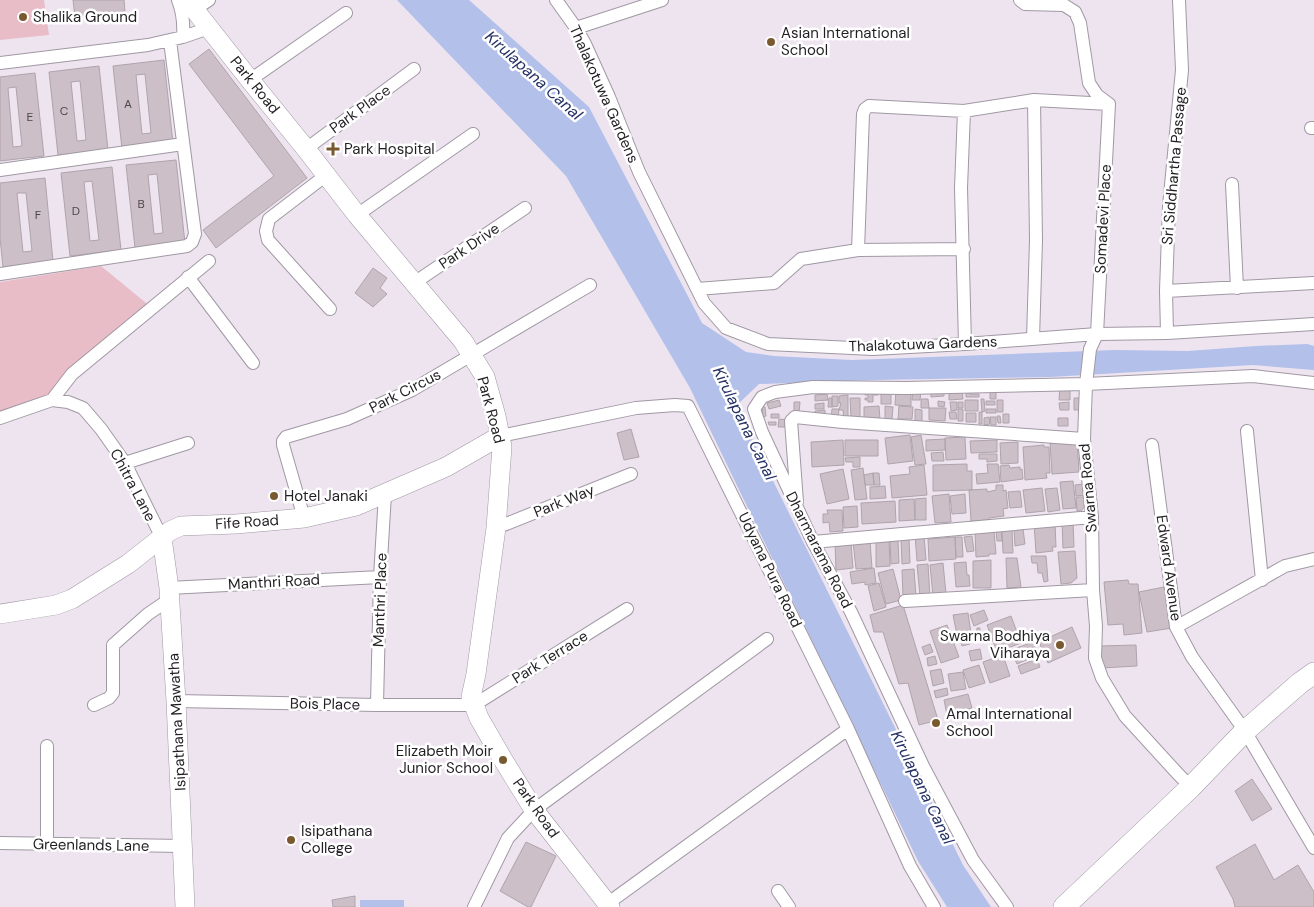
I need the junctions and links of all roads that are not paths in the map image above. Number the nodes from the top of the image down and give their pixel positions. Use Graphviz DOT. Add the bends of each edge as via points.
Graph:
graph roads {
  1 [pos="178,0"];
  2 [pos="556,0"];
  3 [pos="662,0"];
  4 [pos="1020,0"];
  5 [pos="1179,0"];
  6 [pos="197,3"];
  7 [pos="346,13"];
  8 [pos="209,28"];
  9 [pos="576,28"];
  10 [pos="182,38"];
  11 [pos="170,41"];
  12 [pos="0,63"];
  13 [pos="414,70"];
  14 [pos="250,80"];
  15 [pos="1034,100"];
  16 [pos="1109,104"];
  17 [pos="964,111"];
  18 [pos="473,134"];
  19 [pos="183,144"];
  20 [pos="306,149"];
  21 [pos="0,170"];
  22 [pos="325,176"];
  23 [pos="1232,184"];
  24 [pos="525,208"];
  25 [pos="357,215"];
  26 [pos="858,250"];
  27 [pos="964,250"];
  28 [pos="208,261"];
  29 [pos="0,274"];
  30 [pos="188,277"];
  31 [pos="414,283"];
  32 [pos="1314,283"];
  33 [pos="590,285"];
  34 [pos="1237,288"];
  35 [pos="697,289"];
  36 [pos="1166,291"];
  37 [pos="330,309"];
  38 [pos="1314,324"];
  39 [pos="1166,333"];
  40 [pos="1098,334"];
  41 [pos="1033,339"];
  42 [pos="965,344"];
  43 [pos="472,354"];
  44 [pos="254,363"];
  45 [pos="1314,383"];
  46 [pos="1086,384"];
  47 [pos="52,400"];
  48 [pos="0,418"];
  49 [pos="1247,431"];
  50 [pos="500,436"];
  51 [pos="1084,439"];
  52 [pos="188,443"];
  53 [pos="1152,445"];
  54 [pos="125,463"];
  55 [pos="631,474"];
  56 [pos="385,494"];
  57 [pos="798,511"];
  58 [pos="1092,517"];
  59 [pos="304,518"];
  60 [pos="496,528"];
  61 [pos="162,538"];
  62 [pos="813,542"];
  63 [pos="1314,559"];
  64 [pos="380,577"];
  65 [pos="1262,580"];
  66 [pos="1093,590"];
  67 [pos="169,593"];
  68 [pos="905,601"];
  69 [pos="627,609"];
  70 [pos="0,614"];
  71 [pos="1176,627"];
  72 [pos="767,639"];
  73 [pos="1314,673"];
  74 [pos="176,701"];
  75 [pos="94,705"];
  76 [pos="377,705"];
  77 [pos="474,705"];
  78 [pos="848,729"];
  79 [pos="1245,731"];
  80 [pos="47,746"];
  81 [pos="1191,786"];
  82 [pos="534,810"];
  83 [pos="0,843"];
  84 [pos="47,844"];
  85 [pos="183,846"];
  86 [pos="1314,848"];
  87 [pos="778,891"];
  88 [pos="609,905"];
  89 [pos="185,907"];
  90 [pos="474,907"];
  91 [pos="789,907"];
  92 [pos="934,907"];
  93 [pos="1007,907"];
  94 [pos="1064,907"];
  1 -- 10 [label="street" via="183,14"];
  2 -- 9 [label="street, Thalakotuwa Gardens"];
  3 -- 9 [label="street"];
  4 -- 16 [label="street" via="1025,4 1064,5 1075,12 1080,23 1089,83"];
  5 -- 36 [label="street, Sri Siddhartha Passage" via="1182,70 1169,206"];
  6 -- 8 [label="main road, Park Road"];
  7 -- 14 [label="street"];
  8 -- 10 [label="street"];
  8 -- 14 [label="main road, Park Road"];
  9 -- 35 [label="street, Thalakotuwa Gardens" via="609,97 639,172"];
  10 -- 11 [label="street"];
  11 -- 12 [label="street"];
  11 -- 19 [label="street"];
  13 -- 20 [label="street, Park Place"];
  14 -- 20 [label="main road, Park Road"];
  15 -- 16 [label="street"];
  15 -- 17 [label="street"];
  15 -- 41 [label="street" via="1036,240"];
  16 -- 40 [label="street, Somadevi Place"];
  17 -- 26 [label="street" via="869,106 865,109"];
  17 -- 27 [label="street" via="961,188"];
  18 -- 25 [label="street"];
  19 -- 21 [label="street"];
  19 -- 29 [label="street" via="194,234 187,246"];
  20 -- 22 [label="main road, Park Road"];
  22 -- 25 [label="main road, Park Road"];
  22 -- 37 [label="street" via="269,219 266,231 268,240"];
  23 -- 34 [label="street"];
  24 -- 31 [label="street, Park Drive"];
  25 -- 31 [label="main road, Park Road"];
  26 -- 27 [label="street"];
  26 -- 35 [label="street" via="801,259 774,283"];
  27 -- 42 [label="street"];
  28 -- 30 [label="street"];
  30 -- 44 [label="street"];
  30 -- 47 [label="street" via="72,374"];
  31 -- 43 [label="main road, Park Road"];
  32 -- 34 [label="street"];
  33 -- 43 [label="street, Park Circus"];
  34 -- 36 [label="street"];
  35 -- 42 [label="street, Thalakotuwa Gardens" via="704,303 726,328 768,344 873,348"];
  36 -- 39 [label="street, Sri Siddhartha Passage"];
  38 -- 39 [label="street, Thalakotuwa Gardens"];
  39 -- 40 [label="street, Thalakotuwa Gardens"];
  40 -- 41 [label="street, Thalakotuwa Gardens"];
  40 -- 46 [label="street, Swarna Road" via="1090,349"];
  41 -- 42 [label="street, Thalakotuwa Gardens"];
  43 -- 50 [label="main road, Park Road" via="485,376"];
  43 -- 59 [label="street, Park Circus" via="412,390 347,419 286,437 283,446"];
  45 -- 46 [label="street" via="1253,376"];
  46 -- 51 [label="street, Swarna Road"];
  46 -- 57 [label="street, Dharmarama Road" via="813,387 762,397 754,409"];
  47 -- 48 [label="street"];
  47 -- 54 [label="street, Chitra Lane" via="83,408"];
  49 -- 65 [label="street"];
  50 -- 56 [label="main road, Fife Road" via="446,467"];
  50 -- 60 [label="main road, Park Road"];
  50 -- 78 [label="street, Udyana Pura Road" via="636,408 688,406"];
  51 -- 57 [label="street" via="795,417 791,421"];
  51 -- 58 [label="street, Swarna Road"];
  52 -- 54 [label="street"];
  53 -- 71 [label="street, Edward Avenue"];
  54 -- 61 [label="street, Chitra Lane"];
  55 -- 60 [label="street, Park Way"];
  56 -- 59 [label="main road, Fife Road" via="356,506"];
  56 -- 64 [label="street, Manthri Place"];
  57 -- 62 [label="street, Dharmarama Road"];
  58 -- 62 [label="street"];
  58 -- 66 [label="street, Swarna Road"];
  59 -- 61 [label="main road, Fife Road" via="181,526"];
  60 -- 77 [label="main road, Park Road" via="471,696"];
  61 -- 67 [label="main road, Isipathana Mawatha"];
  61 -- 70 [label="main road, Fife Road" via="72,599"];
  62 -- 93 [label="street, Dharmarama Road" via="851,612 923,766 973,860"];
  63 -- 65 [label="street" via="1285,566"];
  64 -- 67 [label="street, Manthri Road"];
  64 -- 76 [label="street, Manthri Place"];
  65 -- 71 [label="street"];
  66 -- 68 [label="street"];
  66 -- 81 [label="street, Swarna Road" via="1095,658 1102,678 1125,716"];
  67 -- 74 [label="main road, Isipathana Mawatha"];
  67 -- 75 [label="street" via="112,645 113,693"];
  69 -- 77 [label="street, Park Terrace"];
  71 -- 79 [label="street, Edward Avenue" via="1192,657"];
  72 -- 82 [label="street"];
  73 -- 79 [label="highway"];
  74 -- 76 [label="street, Bois Place"];
  74 -- 85 [label="main road, Isipathana Mawatha"];
  76 -- 77 [label="street, Bois Place"];
  77 -- 82 [label="main road, Park Road"];
  78 -- 88 [label="street"];
  78 -- 92 [label="street, Udyana Pura Road" via="910,866"];
  79 -- 81 [label="highway"];
  79 -- 86 [label="street, Edward Avenue"];
  80 -- 84 [label="street"];
  81 -- 94 [label="highway"];
  82 -- 88 [label="main road, Park Road"];
  82 -- 90 [label="street" via="508,838"];
  83 -- 84 [label="street, Greenlands Lane"];
  84 -- 85 [label="street, Greenlands Lane"];
  85 -- 89 [label="main road, Isipathana Mawatha"];
  87 -- 91 [label="street"];
}
